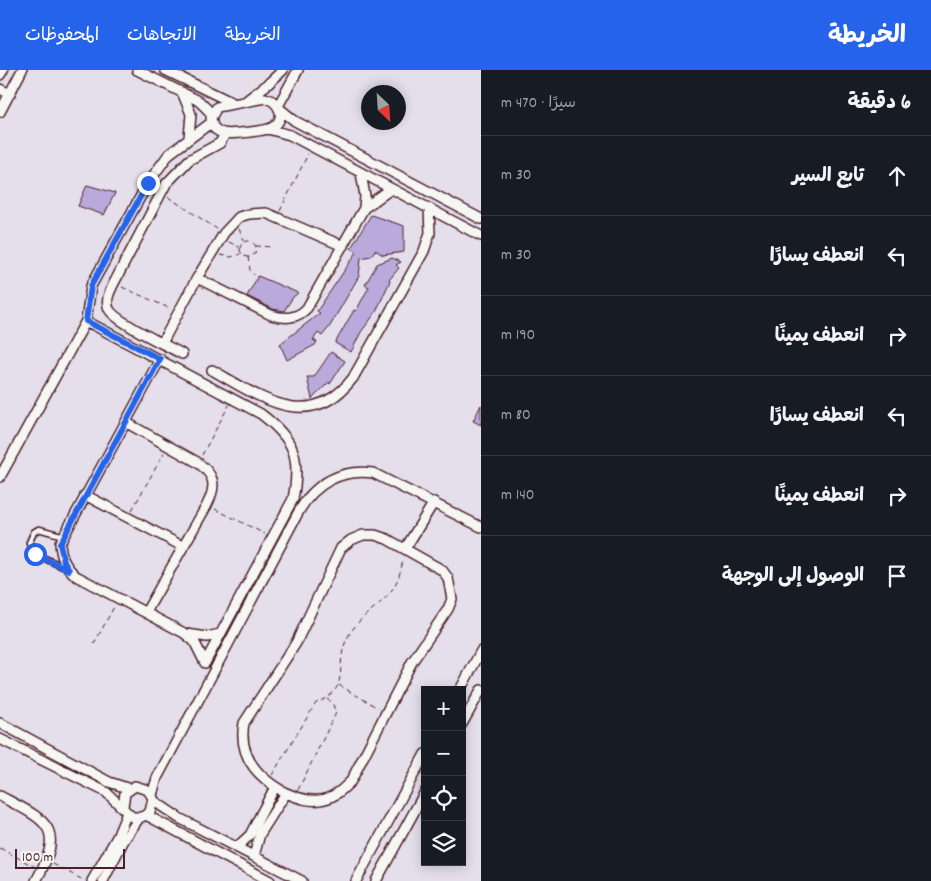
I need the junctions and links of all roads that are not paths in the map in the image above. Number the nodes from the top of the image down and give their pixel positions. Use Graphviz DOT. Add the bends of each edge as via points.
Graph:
graph roads {
  1 [pos="3,70"];
  2 [pos="22,70"];
  3 [pos="137,70"];
  4 [pos="165,70"];
  5 [pos="283,70"];
  6 [pos="298,70"];
  7 [pos="0,75"];
  8 [pos="0,89"];
  9 [pos="182,92"];
  10 [pos="10,94"];
  11 [pos="245,102"];
  12 [pos="233,103"];
  13 [pos="279,107"];
  14 [pos="0,112"];
  15 [pos="212,118"];
  16 [pos="268,129"];
  17 [pos="225,134"];
  18 [pos="189,138"];
  19 [pos="361,173"];
  20 [pos="391,189"];
  21 [pos="364,208"];
  22 [pos="429,208"];
  23 [pos="481,218"];
  24 [pos="481,236"];
  25 [pos="343,246"];
  26 [pos="197,278"];
  27 [pos="89,299"];
  28 [pos="107,300"];
  29 [pos="86,321"];
  30 [pos="162,343"];
  31 [pos="182,354"];
  32 [pos="160,359"];
  33 [pos="212,370"];
  34 [pos="126,424"];
  35 [pos="0,477"];
  36 [pos="85,495"];
  37 [pos="434,502"];
  38 [pos="481,527"];
  39 [pos="64,536"];
  40 [pos="182,546"];
  41 [pos="405,549"];
  42 [pos="69,570"];
  43 [pos="146,612"];
  44 [pos="184,633"];
  45 [pos="220,634"];
  46 [pos="481,651"];
  47 [pos="462,686"];
  48 [pos="481,690"];
  49 [pos="466,717"];
  50 [pos="0,723"];
  51 [pos="0,739"];
  52 [pos="421,761"];
  53 [pos="271,785"];
  54 [pos="130,788"];
  55 [pos="290,795"];
  56 [pos="0,796"];
  57 [pos="153,798"];
  58 [pos="421,799"];
  59 [pos="125,810"];
  60 [pos="142,816"];
  61 [pos="117,846"];
  62 [pos="237,847"];
  63 [pos="254,856"];
  64 [pos="36,881"];
  65 [pos="92,881"];
  66 [pos="103,881"];
  67 [pos="270,881"];
  68 [pos="302,881"];
  69 [pos="356,881"];
  70 [pos="376,881"];
  1 -- 7 [label="street"];
  2 -- 10 [label="street"];
  3 -- 9 [label="street"];
  4 -- 12 [label="street"];
  5 -- 11 [label="street"];
  6 -- 13 [label="street"];
  8 -- 10 [label="street"];
  9 -- 15 [label="street" via="204,104"];
  9 -- 18 [label="street" via="191,114"];
  10 -- 14 [label="street"];
  11 -- 12 [label="street"];
  11 -- 13 [label="street" via="265,98"];
  12 -- 15 [label="street" via="221,105"];
  13 -- 16 [label="street" via="279,121"];
  13 -- 23 [label="street" via="295,121"];
  15 -- 17 [label="street" via="216,130"];
  15 -- 18 [label="street"];
  16 -- 17 [label="street"];
  16 -- 19 [label="street" via="284,133"];
  17 -- 28 [label="street" via="220,143 180,167 161,193"];
  18 -- 27 [label="street" via="170,154 148,183 95,278"];
  19 -- 20 [label="street"];
  19 -- 21 [label="street" via="365,190"];
  20 -- 21 [label="street"];
  20 -- 22 [label="street"];
  21 -- 25 [label="street"];
  22 -- 24 [label="street"];
  22 -- 33 [label="street" via="430,233 424,251 344,390 319,403 291,408 276,404"];
  25 -- 26 [label="street" via="278,217 266,213 249,214 232,223"];
  25 -- 26 [label="street" via="307,308 296,316 281,318 271,315"];
  26 -- 30 [label="street"];
  27 -- 28 [label="street"];
  27 -- 29 [label="street"];
  28 -- 30 [label="street" via="114,316"];
  29 -- 32 [label="street"];
  29 -- 35 [label="street"];
  30 -- 31 [label="street"];
  32 -- 34 [label="street"];
  32 -- 45 [label="street" via="261,414 281,429 293,450 298,475 293,499"];
  34 -- 36 [label="street"];
  34 -- 40 [label="street" via="208,470 213,481 213,494"];
  36 -- 39 [label="street"];
  36 -- 40 [label="street"];
  37 -- 38 [label="street"];
  37 -- 41 [label="street"];
  37 -- 57 [label="street" via="381,475 365,472 341,475 313,491 303,504 165,762 157,778"];
  39 -- 42 [label="street" via="60,544 61,553"];
  39 -- 42 [label="lane" via="38,529 30,543 35,554"];
  40 -- 43 [label="street"];
  41 -- 53 [label="street" via="375,535 363,536 351,540 334,559 296,643 244,723 244,750 254,768"];
  41 -- 55 [label="street" via="442,570 450,583 452,599 448,609 412,662 351,781 340,792 325,799 310,801"];
  42 -- 43 [label="street"];
  43 -- 44 [label="street"];
  44 -- 45 [label="street" via="207,637"];
  44 -- 45 [label="street" via="194,641 205,662"];
  46 -- 47 [label="street"];
  48 -- 49 [label="street"];
  50 -- 54 [label="street" via="109,782"];
  51 -- 59 [label="street" via="106,792"];
  52 -- 69 [label="street"];
  53 -- 55 [label="street"];
  53 -- 62 [label="street" via="250,835"];
  54 -- 57 [label="street" via="142,787"];
  54 -- 59 [label="street" via="122,799"];
  55 -- 63 [label="street" via="260,834"];
  56 -- 64 [label="street" via="41,817 46,825 51,843 47,861"];
  57 -- 60 [label="street" via="150,812"];
  57 -- 62 [label="street" via="179,818"];
  58 -- 70 [label="street"];
  59 -- 60 [label="street"];
  59 -- 61 [label="street"];
  60 -- 61 [label="street"];
  60 -- 67 [label="street"];
  61 -- 65 [label="street"];
  61 -- 66 [label="street"];
  62 -- 63 [label="street"];
  63 -- 68 [label="street"];
}
